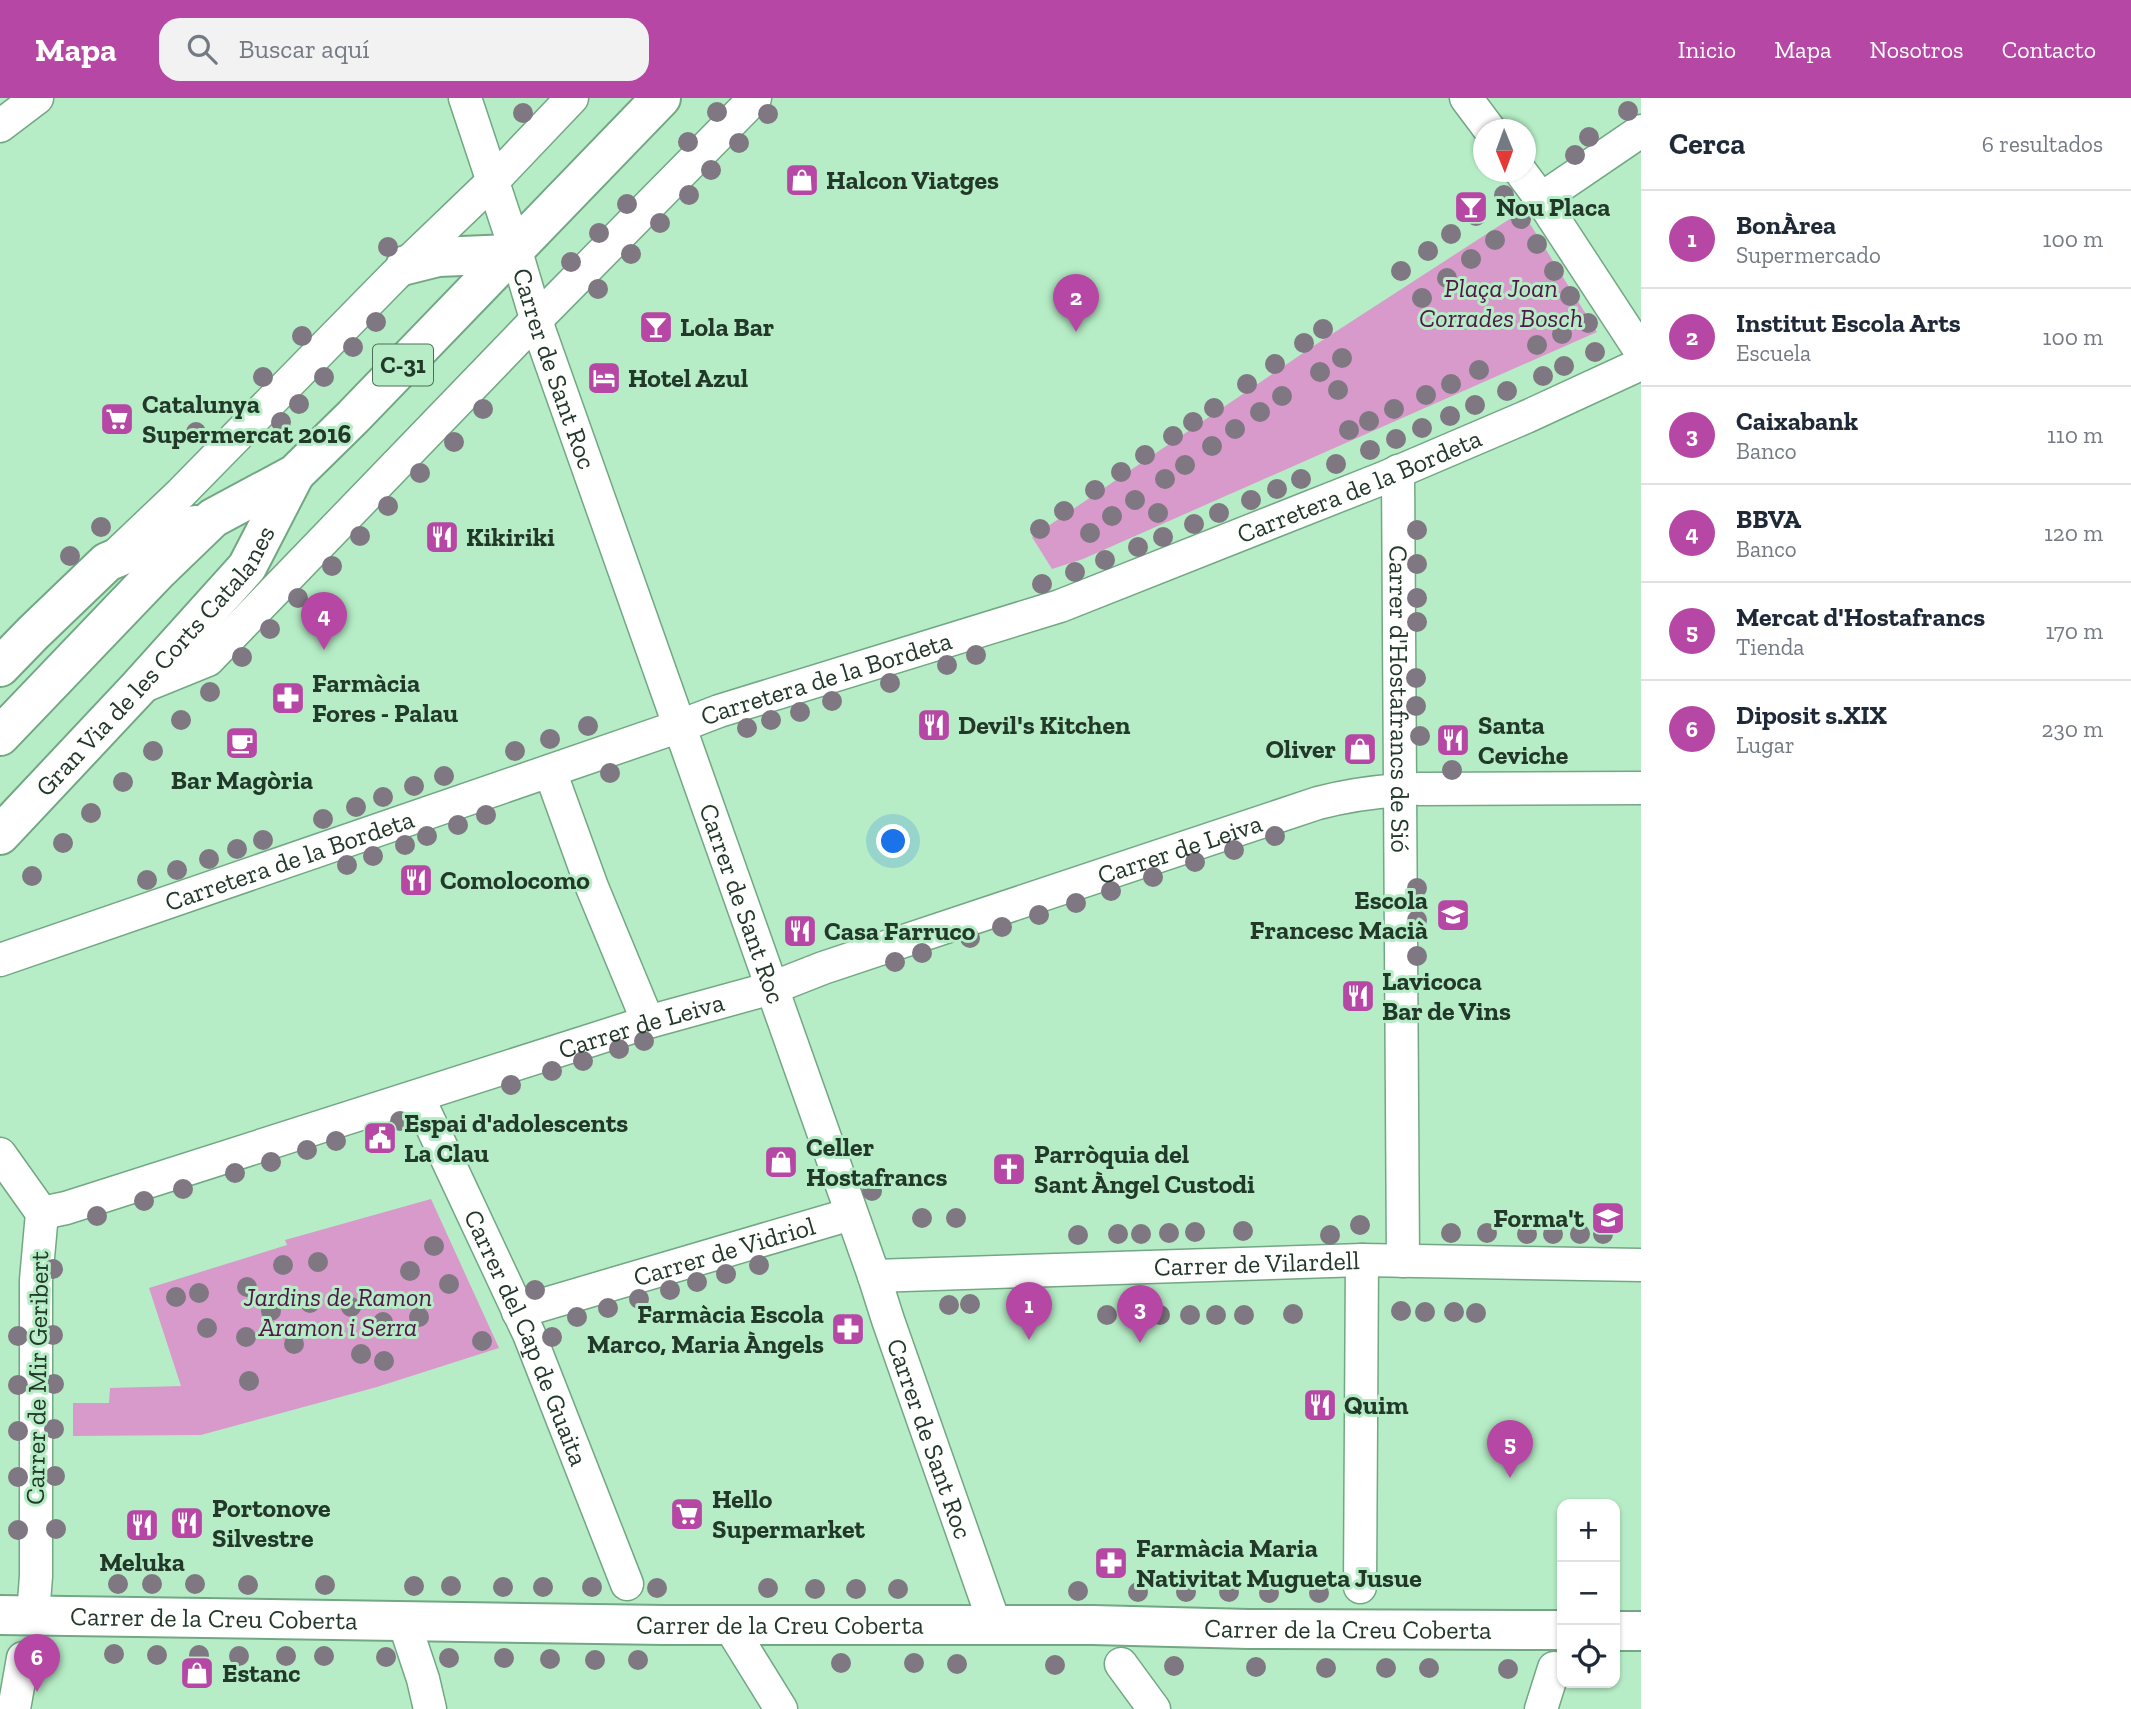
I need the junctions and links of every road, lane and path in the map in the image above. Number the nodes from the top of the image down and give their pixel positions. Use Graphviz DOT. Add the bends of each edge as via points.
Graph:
graph roads {
  1 [pos="37,98"];
  2 [pos="465,98"];
  3 [pos="572,98"];
  4 [pos="661,98"];
  5 [pos="755,98"];
  6 [pos="1466,98"];
  7 [pos="1482,119"];
  8 [pos="0,126"];
  9 [pos="1641,131"];
  10 [pos="493,181"];
  11 [pos="1528,182"];
  12 [pos="1541,199"];
  13 [pos="512,251"];
  14 [pos="406,265"];
  15 [pos="536,320"];
  16 [pos="1641,352"];
  17 [pos="1641,364"];
  18 [pos="1398,471"];
  19 [pos="295,474"];
  20 [pos="213,518"];
  21 [pos="107,562"];
  22 [pos="0,667"];
  23 [pos="138,688"];
  24 [pos="680,726"];
  25 [pos="0,736"];
  26 [pos="550,771"];
  27 [pos="1641,788"];
  28 [pos="1409,790"];
  29 [pos="0,835"];
  30 [pos="0,960"];
  31 [pos="772,988"];
  32 [pos="648,1022"];
  33 [pos="418,1097"];
  34 [pos="0,1154"];
  35 [pos="42,1213"];
  36 [pos="851,1214"];
  37 [pos="1362,1260"];
  38 [pos="1403,1261"];
  39 [pos="1641,1265"];
  40 [pos="874,1276"];
  41 [pos="518,1312"];
  42 [pos="1363,1565"];
  43 [pos="627,1584"];
  44 [pos="17,1615"];
  45 [pos="404,1622"];
  46 [pos="729,1625"];
  47 [pos="995,1625"];
  48 [pos="1557,1630"];
  49 [pos="1620,1631"];
  50 [pos="1641,1631"];
  51 [pos="23,1658"];
  52 [pos="1121,1664"];
  53 [pos="1554,1668"];
  54 [pos="14,1709"];
  55 [pos="430,1709"];
  56 [pos="781,1709"];
  57 [pos="1154,1709"];
  58 [pos="1541,1709"];
  1 -- 8 [label="street"];
  2 -- 10 [label="street, Carrer de Sant Roc"];
  3 -- 10 [label="street"];
  4 -- 13 [label="main road, Gran Via de les Corts Catalanes / C-31"];
  5 -- 15 [label="street"];
  6 -- 7 [label="street"];
  9 -- 12 [label="street"];
  10 -- 13 [label="street, Carrer de Sant Roc"];
  10 -- 14 [label="street"];
  11 -- 12 [label="street"];
  12 -- 16 [label="street"];
  13 -- 14 [label="main road" via="438,257"];
  13 -- 15 [label="street, Carrer de Sant Roc"];
  13 -- 19 [label="main road, Gran Via de les Corts Catalanes / C-31"];
  14 -- 21 [label="street"];
  15 -- 23 [label="street" via="208,660"];
  15 -- 24 [label="street, Carrer de Sant Roc"];
  17 -- 18 [label="street, Carretera de la Bordeta"];
  18 -- 24 [label="street, Carretera de la Bordeta" via="1059,606"];
  18 -- 28 [label="street, Carrer d'Hostafrancs de Sió"];
  19 -- 20 [label="main road, Gran Via de les Corts Catalanes / C-31"];
  19 -- 23 [label="main road, Gran Via de les Corts Catalanes / C-31" via="247,567"];
  20 -- 21 [label="main road"];
  20 -- 25 [label="main road, Gran Via de les Corts Catalanes / C-31"];
  21 -- 22 [label="main road"];
  23 -- 29 [label="main road, Gran Via de les Corts Catalanes / C-31"];
  24 -- 26 [label="street, Carretera de la Bordeta"];
  24 -- 31 [label="street, Carrer de Sant Roc"];
  26 -- 30 [label="street, Carretera de la Bordeta"];
  26 -- 32 [label="street"];
  27 -- 28 [label="street, Carrer de Leiva"];
  28 -- 31 [label="street, Carrer de Leiva" via="1318,803"];
  28 -- 38 [label="street, Carrer d'Hostafrancs de Sió"];
  31 -- 32 [label="street, Carrer de Leiva"];
  31 -- 36 [label="street, Carrer de Sant Roc"];
  32 -- 33 [label="street, Carrer de Leiva"];
  33 -- 35 [label="street, Carrer de Leiva"];
  33 -- 41 [label="street, Carrer del Cap de Guaita"];
  34 -- 35 [label="street, Carrer de Mir Geribert"];
  35 -- 44 [label="street, Carrer de Mir Geribert" via="36,1280 36,1576"];
  36 -- 40 [label="street, Carrer de Sant Roc"];
  36 -- 41 [label="street, Carrer de Vidriol"];
  37 -- 38 [label="street, Carrer de Vilardell"];
  37 -- 40 [label="street, Carrer de Vilardell"];
  37 -- 42 [label="street"];
  38 -- 39 [label="street, Carrer de Vilardell"];
  40 -- 47 [label="street, Carrer de Sant Roc"];
  41 -- 43 [label="street, Carrer del Cap de Guaita"];
  44 -- 45 [label="main road, Carrer de la Creu Coberta"];
  45 -- 46 [label="main road, Carrer de la Creu Coberta"];
  45 -- 55 [label="street"];
  46 -- 47 [label="main road, Carrer de la Creu Coberta"];
  46 -- 56 [label="street"];
  47 -- 48 [label="main road, Carrer de la Creu Coberta"];
  49 -- 50 [label="main road"];
  51 -- 54 [label="street"];
  52 -- 57 [label="street"];
  53 -- 58 [label="street"];
}
